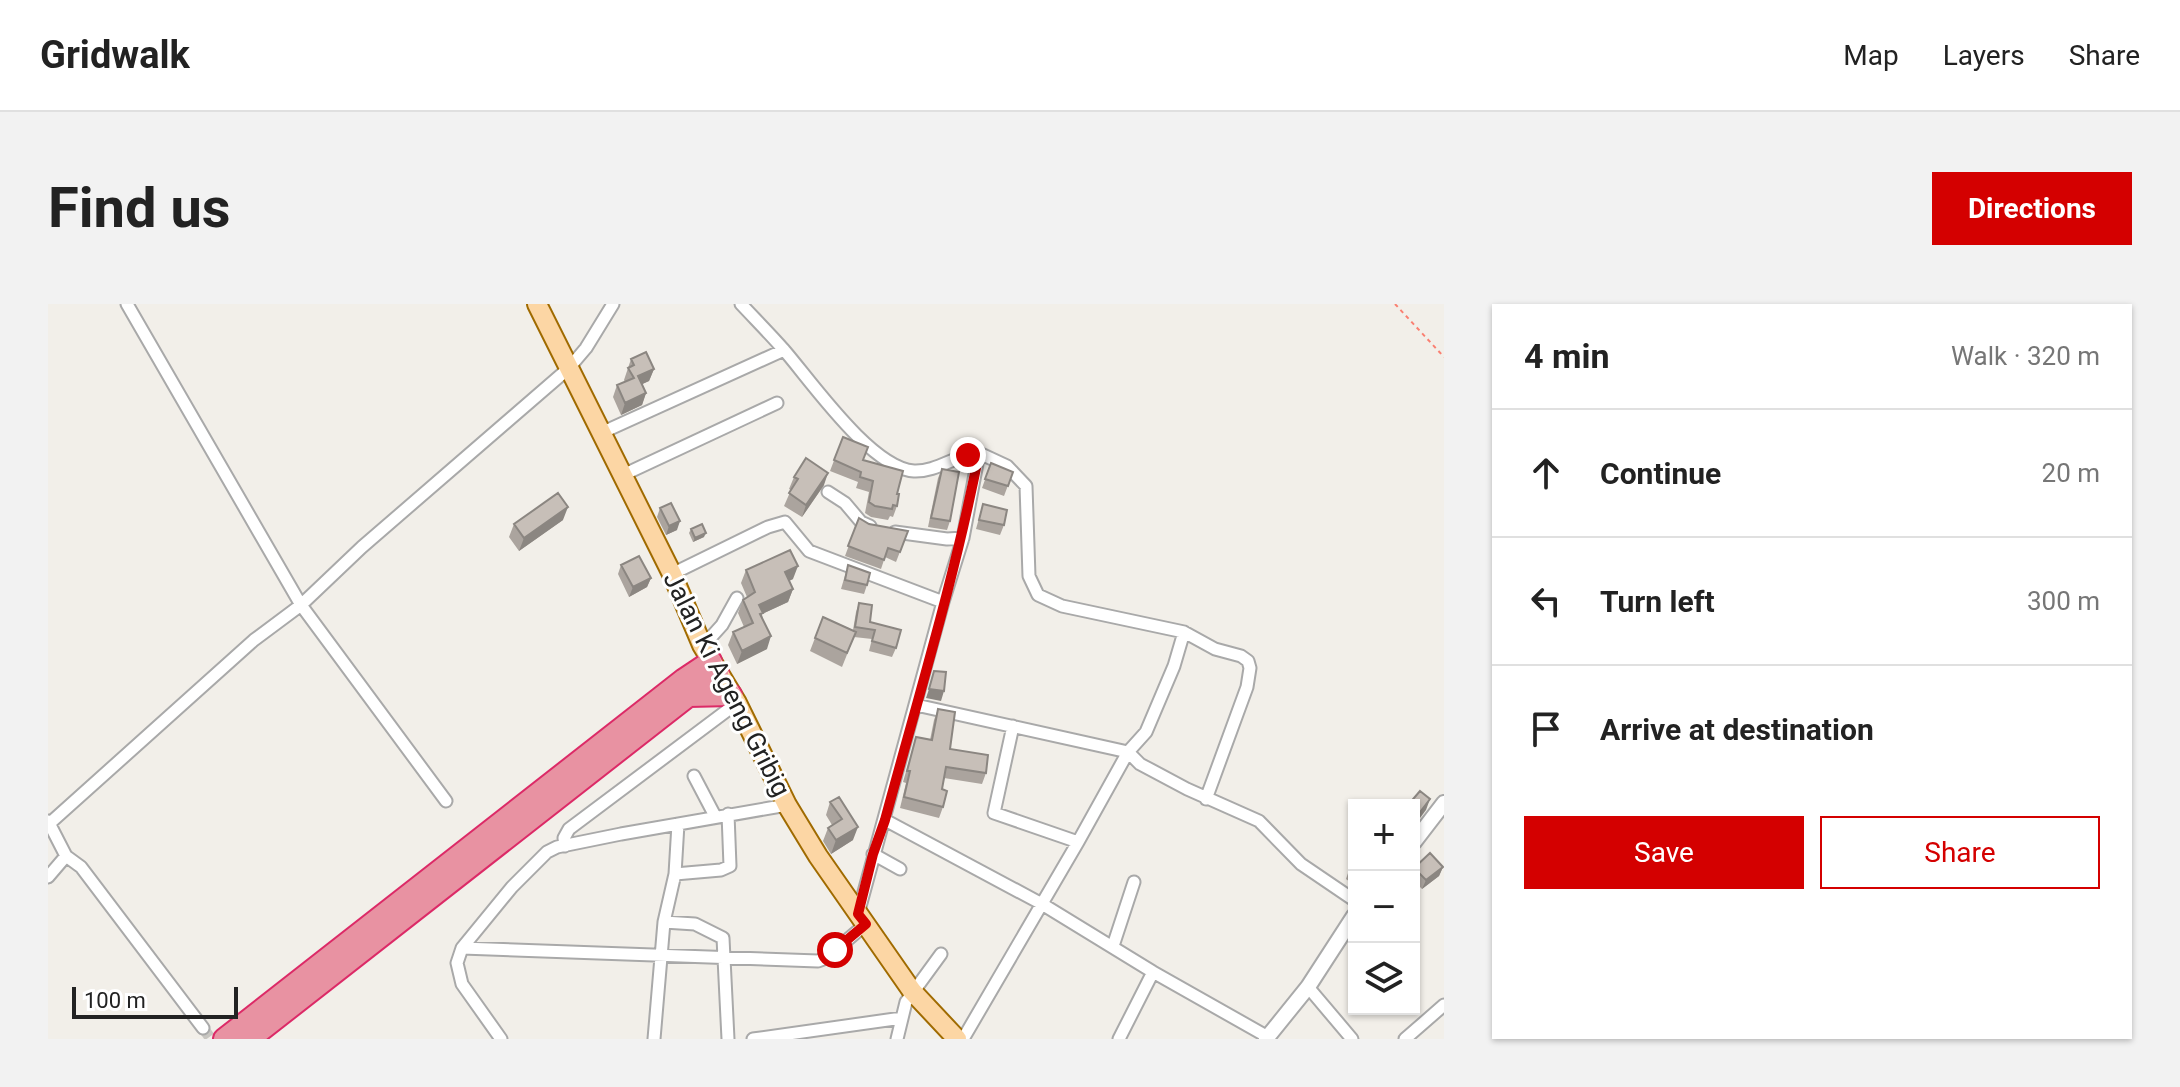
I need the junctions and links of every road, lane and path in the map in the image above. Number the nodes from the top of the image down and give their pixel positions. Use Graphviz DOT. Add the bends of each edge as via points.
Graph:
graph roads {
  1 [pos="127,304"];
  2 [pos="537,304"];
  3 [pos="613,304"];
  4 [pos="741,304"];
  5 [pos="1395,304"];
  6 [pos="784,350"];
  7 [pos="1444,357"];
  8 [pos="569,368"];
  9 [pos="777,403"];
  10 [pos="601,433"];
  11 [pos="979,453"];
  12 [pos="623,475"];
  13 [pos="828,492"];
  14 [pos="963,538"];
  15 [pos="672,574"];
  16 [pos="737,598"];
  17 [pos="943,602"];
  18 [pos="301,605"];
  19 [pos="1184,632"];
  20 [pos="711,660"];
  21 [pos="686,687"];
  22 [pos="734,699"];
  23 [pos="916,705"];
  24 [pos="1013,726"];
  25 [pos="1128,752"];
  26 [pos="694,776"];
  27 [pos="1206,799"];
  28 [pos="446,801"];
  29 [pos="1444,803"];
  30 [pos="787,805"];
  31 [pos="728,814"];
  32 [pos="715,816"];
  33 [pos="885,820"];
  34 [pos="48,823"];
  35 [pos="678,824"];
  36 [pos="1420,834"];
  37 [pos="1078,842"];
  38 [pos="565,846"];
  39 [pos="873,854"];
  40 [pos="66,856"];
  41 [pos="900,869"];
  42 [pos="675,874"];
  43 [pos="48,877"];
  44 [pos="1134,882"];
  45 [pos="1348,896"];
  46 [pos="1042,904"];
  47 [pos="862,919"];
  48 [pos="664,922"];
  49 [pos="1348,925"];
  50 [pos="1113,946"];
  51 [pos="462,948"];
  52 [pos="941,954"];
  53 [pos="661,956"];
  54 [pos="724,958"];
  55 [pos="1153,972"];
  56 [pos="1308,987"];
  57 [pos="912,991"];
  58 [pos="1444,1005"];
  59 [pos="902,1018"];
  60 [pos="203,1028"];
  61 [pos="1267,1038"];
  62 [pos="224,1039"];
  63 [pos="250,1039"];
  64 [pos="501,1039"];
  65 [pos="654,1039"];
  66 [pos="728,1039"];
  67 [pos="753,1039"];
  68 [pos="897,1039"];
  69 [pos="957,1039"];
  70 [pos="963,1039"];
  71 [pos="1119,1039"];
  72 [pos="1352,1039"];
  73 [pos="1405,1039"];
  1 -- 18 [label="street"];
  2 -- 8 [label="main road, Jalan Ki Ageng Gribig"];
  3 -- 8 [label="street"];
  4 -- 6 [label="street"];
  5 -- 7 [label="path"];
  6 -- 10 [label="street"];
  6 -- 11 [label="street" via="838,417 904,469 927,470"];
  8 -- 10 [label="main road, Jalan Ki Ageng Gribig"];
  8 -- 18 [label="street"];
  9 -- 12 [label="street"];
  10 -- 12 [label="main road, Jalan Ki Ageng Gribig"];
  11 -- 14 [label="street"];
  11 -- 19 [label="street" via="1007,466 1026,486 1029,576 1038,595 1062,606"];
  12 -- 15 [label="main road, Jalan Ki Ageng Gribig"];
  13 -- 14 [label="street" via="868,525"];
  14 -- 17 [label="street"];
  15 -- 17 [label="street" via="785,522 809,551"];
  15 -- 20 [label="main road, Jalan Ki Ageng Gribig"];
  16 -- 20 [label="street"];
  17 -- 23 [label="street"];
  18 -- 28 [label="street"];
  18 -- 34 [label="street" via="254,640"];
  19 -- 25 [label="street" via="1156,711"];
  19 -- 27 [label="street" via="1250,664 1247,687"];
  20 -- 21 [label="highway"];
  20 -- 22 [label="main road, Jalan Ki Ageng Gribig"];
  21 -- 22 [label="highway"];
  21 -- 62 [label="highway"];
  21 -- 63 [label="highway"];
  22 -- 30 [label="main road, Jalan Ki Ageng Gribig"];
  22 -- 38 [label="street" via="569,829"];
  23 -- 24 [label="street"];
  23 -- 33 [label="street"];
  24 -- 25 [label="street"];
  24 -- 37 [label="street" via="993,812"];
  25 -- 27 [label="street" via="1140,764"];
  25 -- 37 [label="street"];
  26 -- 32 [label="street"];
  27 -- 45 [label="street" via="1259,821 1301,864"];
  29 -- 36 [label="street"];
  30 -- 31 [label="street"];
  30 -- 47 [label="main road, Jalan Ki Ageng Gribig"];
  31 -- 32 [label="street"];
  31 -- 42 [label="street" via="730,866"];
  32 -- 35 [label="street"];
  33 -- 39 [label="street"];
  33 -- 46 [label="street"];
  34 -- 40 [label="street"];
  35 -- 38 [label="street"];
  35 -- 42 [label="street"];
  37 -- 46 [label="street"];
  38 -- 51 [label="street" via="547,852"];
  39 -- 41 [label="street"];
  39 -- 47 [label="street"];
  40 -- 43 [label="street"];
  40 -- 60 [label="street" via="81,867"];
  42 -- 48 [label="street"];
  44 -- 50 [label="street"];
  46 -- 50 [label="street"];
  46 -- 70 [label="street"];
  47 -- 54 [label="street" via="818,961"];
  47 -- 57 [label="main road, Jalan Ki Ageng Gribig"];
  48 -- 53 [label="street"];
  48 -- 54 [label="street" via="695,924 721,935"];
  49 -- 56 [label="street"];
  50 -- 55 [label="street"];
  51 -- 53 [label="street"];
  51 -- 64 [label="street" via="457,963 462,984"];
  52 -- 57 [label="street"];
  53 -- 54 [label="street"];
  53 -- 65 [label="street"];
  54 -- 66 [label="street"];
  55 -- 61 [label="street"];
  55 -- 71 [label="street"];
  56 -- 61 [label="street"];
  56 -- 72 [label="street"];
  57 -- 59 [label="street"];
  57 -- 69 [label="main road, Jalan Ki Ageng Gribig"];
  58 -- 73 [label="street"];
  59 -- 67 [label="street"];
  59 -- 68 [label="street"];
}
